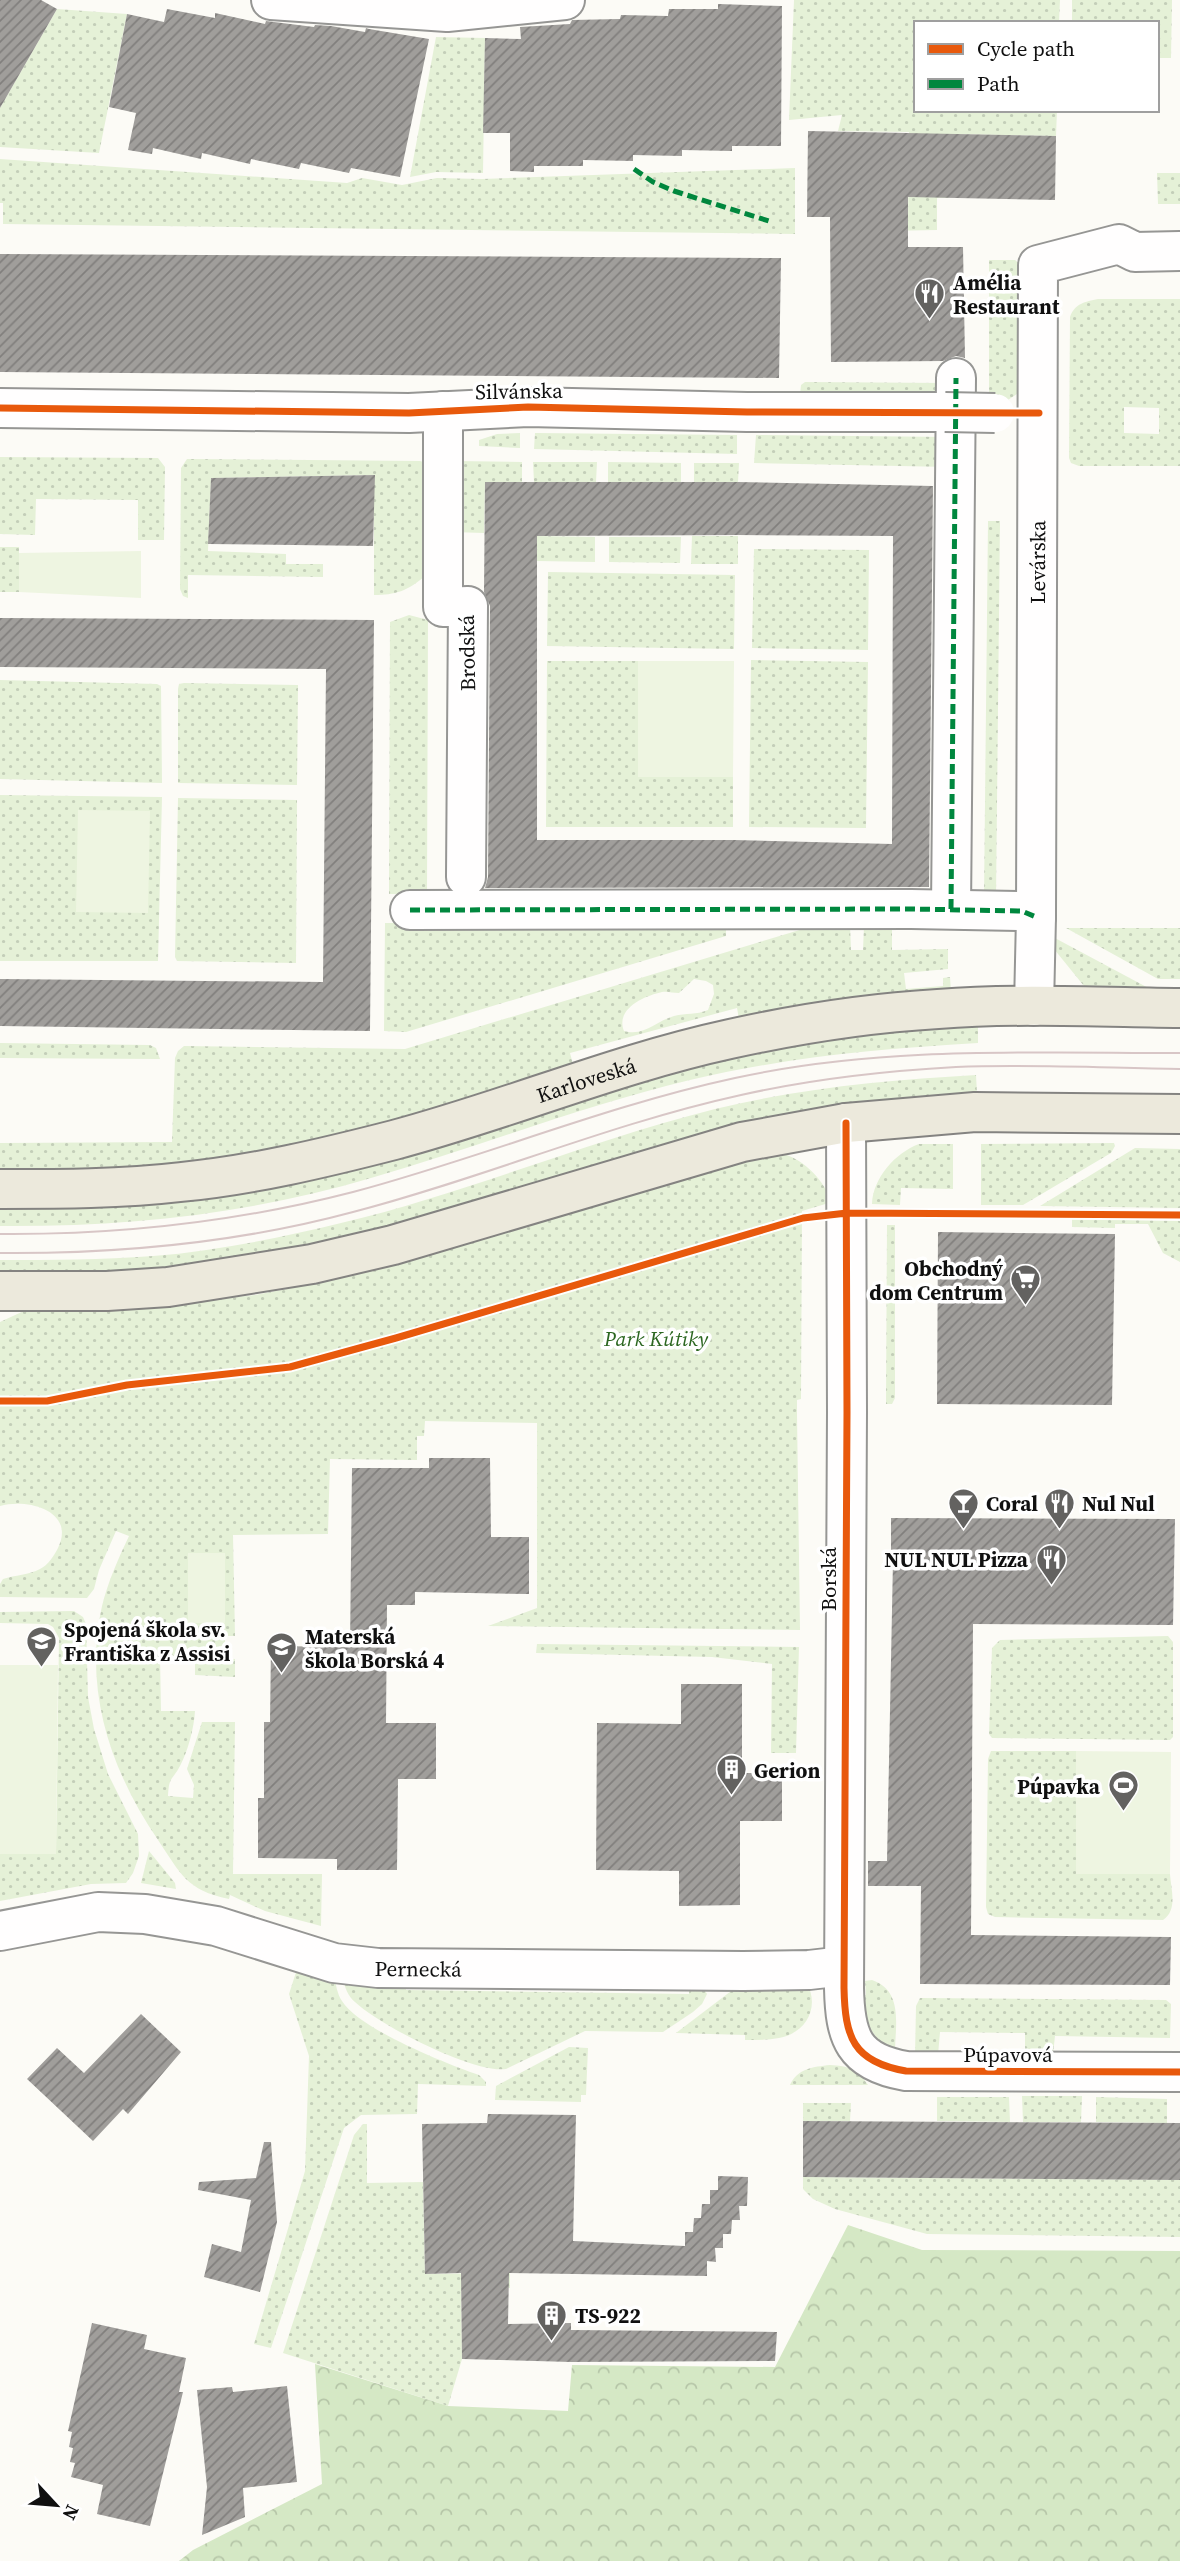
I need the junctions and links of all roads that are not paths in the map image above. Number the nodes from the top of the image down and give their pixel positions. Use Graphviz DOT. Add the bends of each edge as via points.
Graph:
graph roads {
  1 [pos="271,0"];
  2 [pos="565,0"];
  3 [pos="1180,251"];
  4 [pos="950,395"];
  5 [pos="0,408"];
  6 [pos="443,411"];
  7 [pos="1039,413"];
  8 [pos="466,877"];
  9 [pos="951,909"];
  10 [pos="410,910"];
  11 [pos="1036,917"];
  12 [pos="1034,1006"];
  13 [pos="1180,1008"];
  14 [pos="1180,1114"];
  15 [pos="846,1122"];
  16 [pos="0,1189"];
  17 [pos="0,1291"];
  18 [pos="0,1931"];
  19 [pos="844,1966"];
  20 [pos="849,2036"];
  21 [pos="1180,2072"];
  1 -- 2 [label="street" via="447,12"];
  3 -- 7 [label="street, Levárska" via="1135,252 1119,244 1038,265"];
  4 -- 6 [label="street, Silvánska" via="747,412 528,407"];
  4 -- 7 [label="street, Silvánska, bridge" via="995,412"];
  4 -- 9 [label="street" via="957,476"];
  5 -- 6 [label="street, Silvánska"];
  6 -- 8 [label="street, Brodská" via="443,607 468,606"];
  7 -- 11 [label="street, Levárska"];
  9 -- 10 [label="street"];
  9 -- 11 [label="street" via="1021,911"];
  11 -- 12 [label="street, Levárska"];
  12 -- 13 [label="main road, Karloveská"];
  12 -- 16 [label="main road, Karloveská" via="940,1008 836,1018 727,1040 396,1139 266,1170 114,1187"];
  14 -- 15 [label="main road" via="975,1112"];
  15 -- 17 [label="main road" via="742,1142 406,1241 312,1264 168,1287"];
  15 -- 19 [label="street, Borská"];
  18 -- 19 [label="street, Pernecká" via="118,1911 216,1926 334,1963 378,1968 809,1970"];
  19 -- 20 [label="street, Borská"];
  20 -- 21 [label="street, Púpavová" via="872,2060 906,2071"];
}
